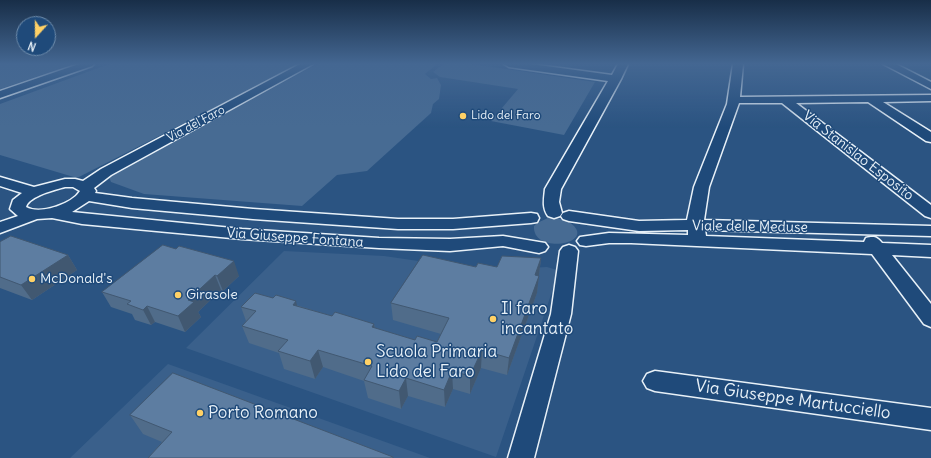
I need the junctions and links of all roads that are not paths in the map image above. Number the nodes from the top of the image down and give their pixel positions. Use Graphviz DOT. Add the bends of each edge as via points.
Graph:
graph roads {
  1 [pos="28,85"];
  2 [pos="268,85"];
  3 [pos="612,85"];
  4 [pos="736,85"];
  5 [pos="0,95"];
  6 [pos="869,98"];
  7 [pos="931,98"];
  8 [pos="784,99"];
  9 [pos="734,100"];
  10 [pos="931,138"];
  11 [pos="0,181"];
  12 [pos="35,192"];
  13 [pos="86,192"];
  14 [pos="52,213"];
  15 [pos="931,213"];
  16 [pos="562,214"];
  17 [pos="34,215"];
  18 [pos="531,218"];
  19 [pos="0,228"];
  20 [pos="860,229"];
  21 [pos="931,231"];
  22 [pos="697,233"];
  23 [pos="539,246"];
  24 [pos="577,246"];
  25 [pos="878,249"];
  26 [pos="931,251"];
  27 [pos="931,318"];
  28 [pos="655,381"];
  29 [pos="931,418"];
  30 [pos="521,458"];
  1 -- 5 [label="street"];
  2 -- 13 [label="street, Via del Faro" via="106,172"];
  3 -- 16 [label="street" via="553,189 551,199"];
  4 -- 9 [label="street"];
  6 -- 7 [label="street"];
  6 -- 8 [label="street"];
  6 -- 10 [label="street"];
  8 -- 9 [label="street"];
  8 -- 15 [label="street, Via Stanislao Esposito"];
  9 -- 22 [label="street" via="700,192"];
  11 -- 12 [label="street"];
  12 -- 13 [label="street, Via Giuseppe Fontana" via="53,185 75,183"];
  12 -- 17 [label="street, Via Giuseppe Fontana" via="22,200 18,207 20,211"];
  13 -- 14 [label="street, Via del Faro" via="68,207"];
  13 -- 18 [label="street, Via Giuseppe Fontana" via="132,203 398,224 453,224"];
  14 -- 17 [label="street"];
  14 -- 23 [label="street, Via Giuseppe Fontana" via="82,219 276,237 413,245 503,241"];
  16 -- 18 [label="street, Via Giuseppe Fontana" via="538,215"];
  16 -- 22 [label="street, Viale delle Meduse"];
  16 -- 24 [label="street" via="584,224 587,230 588,236"];
  17 -- 19 [label="street"];
  18 -- 23 [label="street" via="526,223 525,235"];
  20 -- 21 [label="street, Viale delle Meduse"];
  20 -- 22 [label="street, Viale delle Meduse"];
  20 -- 25 [label="street"];
  22 -- 24 [label="street, Viale delle Meduse" via="625,238"];
  22 -- 25 [label="street, Viale delle Meduse"];
  23 -- 24 [label="street, Via Giuseppe Fontana" via="548,250"];
  24 -- 30 [label="street"];
  25 -- 26 [label="street, Viale delle Meduse"];
  25 -- 27 [label="street"];
  28 -- 29 [label="street, Via Giuseppe Martucciello"];
}
